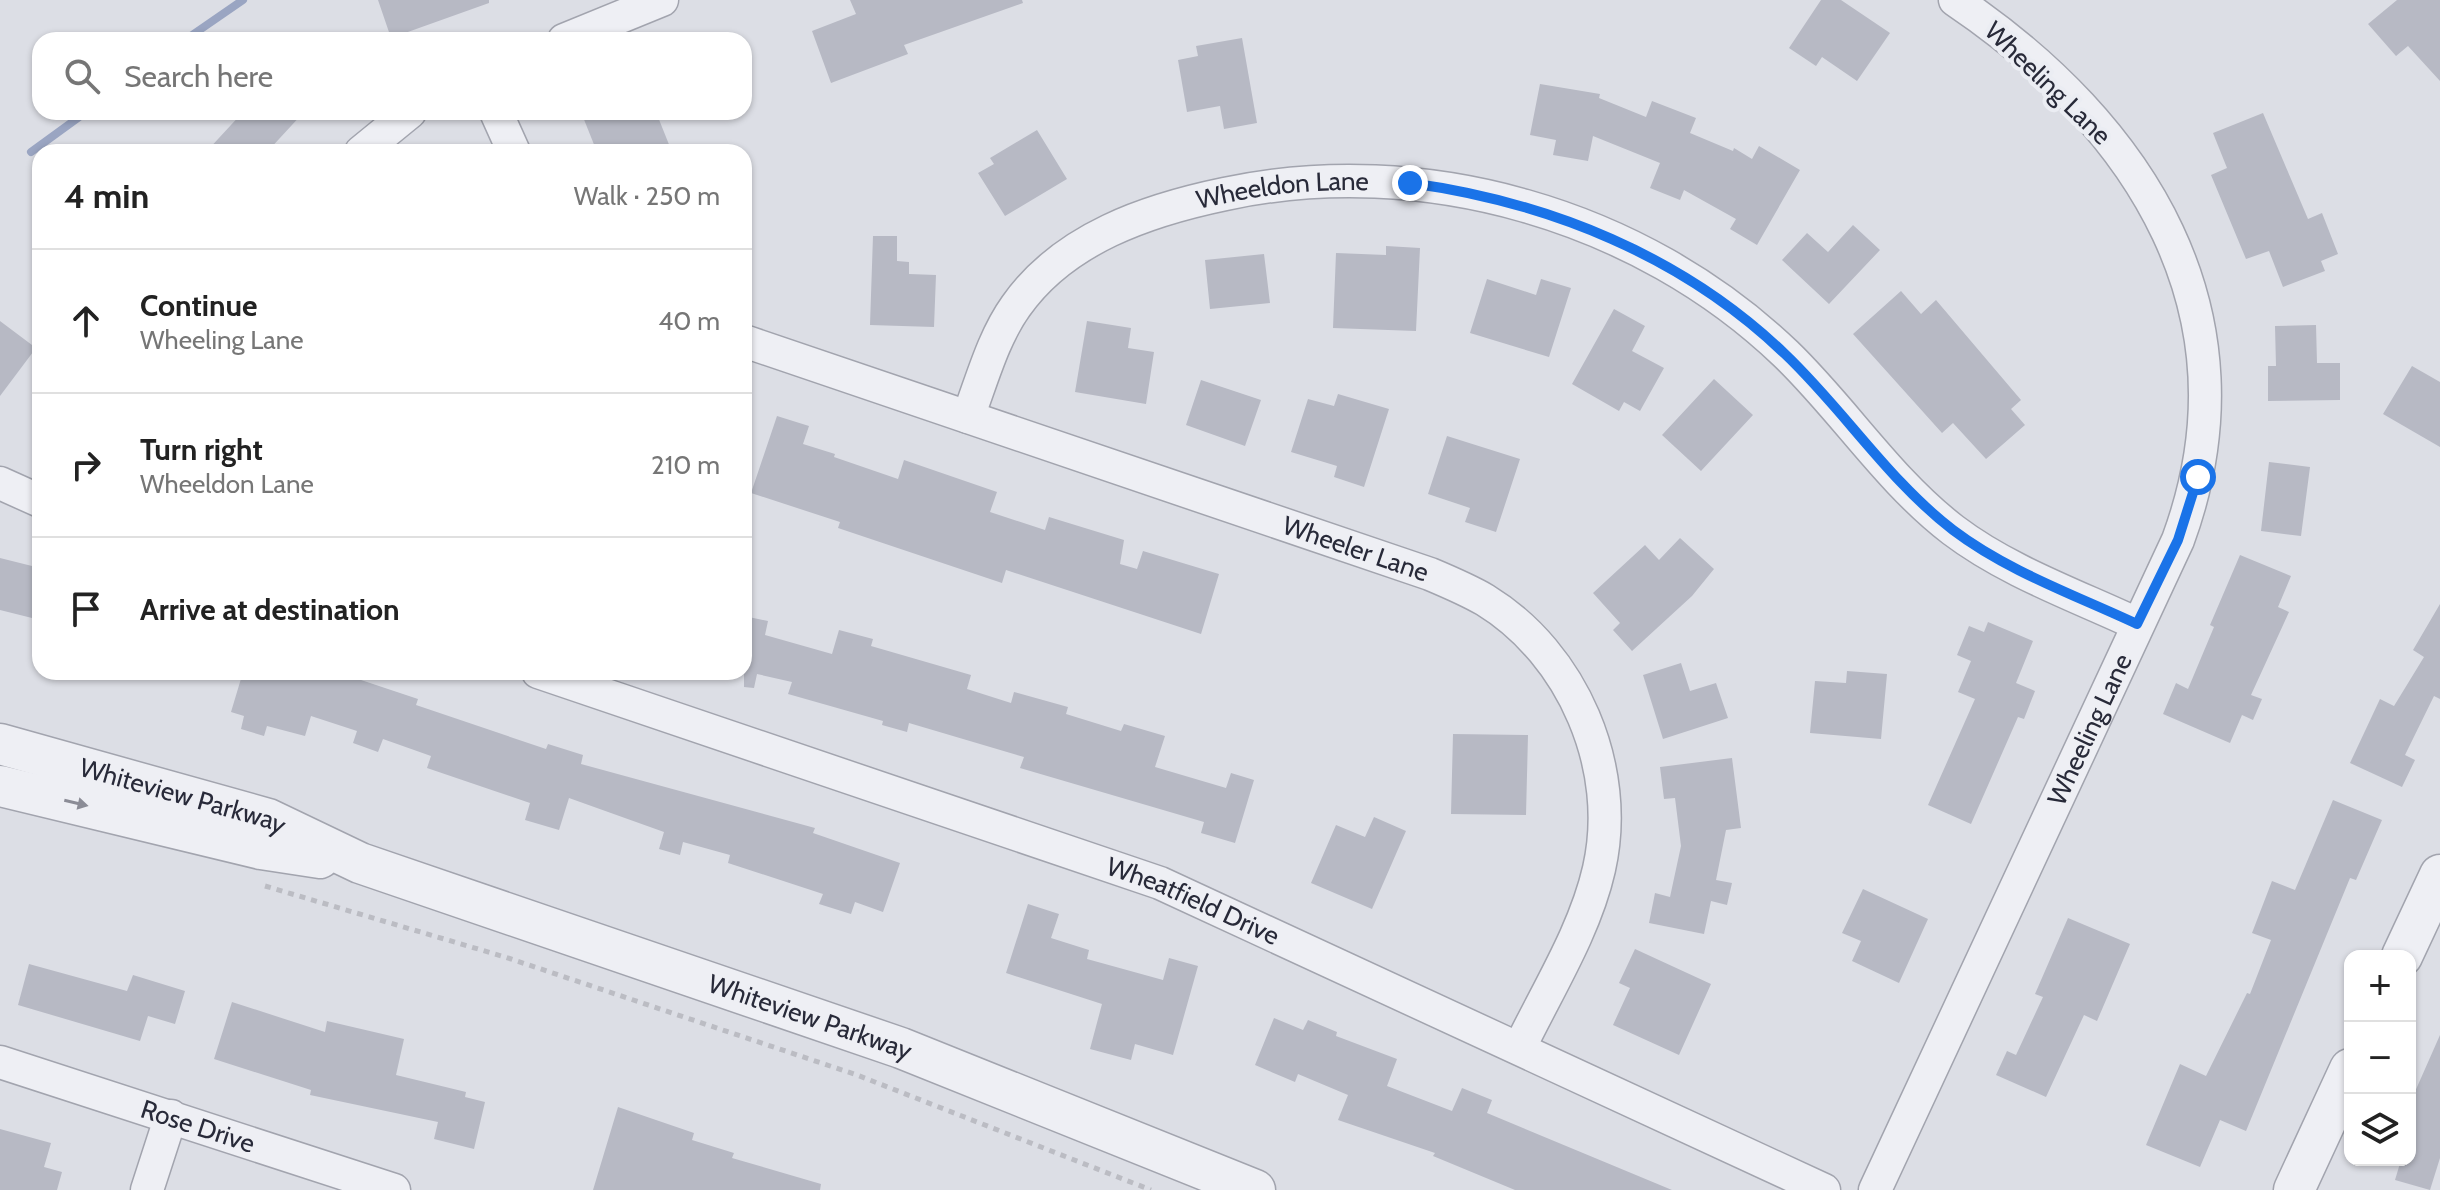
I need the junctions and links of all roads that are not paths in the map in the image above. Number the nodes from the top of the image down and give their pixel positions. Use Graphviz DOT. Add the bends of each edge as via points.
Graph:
graph roads {
  1 [pos="662,0"];
  2 [pos="1955,0"];
  3 [pos="584,32"];
  4 [pos="400,120"];
  5 [pos="500,120"];
  6 [pos="371,144"];
  7 [pos="510,144"];
  8 [pos="752,344"];
  9 [pos="968,417"];
  10 [pos="0,483"];
  11 [pos="32,497"];
  12 [pos="2137,624"];
  13 [pos="562,680"];
  14 [pos="0,744"];
  15 [pos="0,786"];
  16 [pos="360,863"];
  17 [pos="2440,875"];
  18 [pos="2430,920"];
  19 [pos="2407,950"];
  20 [pos="1520,1047"];
  21 [pos="0,1062"];
  22 [pos="2344,1082"];
  23 [pos="171,1116"];
  24 [pos="147,1190"];
  25 [pos="394,1190"];
  26 [pos="1255,1190"];
  27 [pos="1824,1190"];
  28 [pos="1875,1190"];
  29 [pos="2294,1190"];
  1 -- 3 [label="street"];
  2 -- 12 [label="street, Wheeling Lane" via="2029,59 2122,156 2158,211 2188,279 2204,348 2203,452 2178,540"];
  4 -- 6 [label="street"];
  5 -- 7 [label="street"];
  8 -- 9 [label="street, Wheeler Lane"];
  9 -- 12 [label="street, Wheeldon Lane" via="1017,304 1041,278 1098,235 1168,208 1291,183 1373,181 1456,189 1577,224 1685,278 1786,354 1889,470 1953,530 1995,557"];
  9 -- 20 [label="street, Wheeler Lane" via="1430,574 1486,601 1542,649 1569,687 1589,730 1604,822 1600,867 1590,900"];
  10 -- 11 [label="street"];
  12 -- 28 [label="street, Wheeling Lane"];
  13 -- 20 [label="street, Wheatfield Drive" via="1160,883"];
  14 -- 16 [label="street, Whiteview Parkway" via="268,819"];
  15 -- 16 [label="street, Whiteview Parkway, one-way" via="261,849"];
  16 -- 26 [label="street, Whiteview Parkway" via="901,1048"];
  17 -- 18 [label="street"];
  18 -- 19 [label="street"];
  20 -- 27 [label="street, Wheatfield Drive"];
  21 -- 23 [label="street, Rose Drive"];
  22 -- 29 [label="street"];
  23 -- 24 [label="street"];
  23 -- 25 [label="street, Rose Drive"];
}
